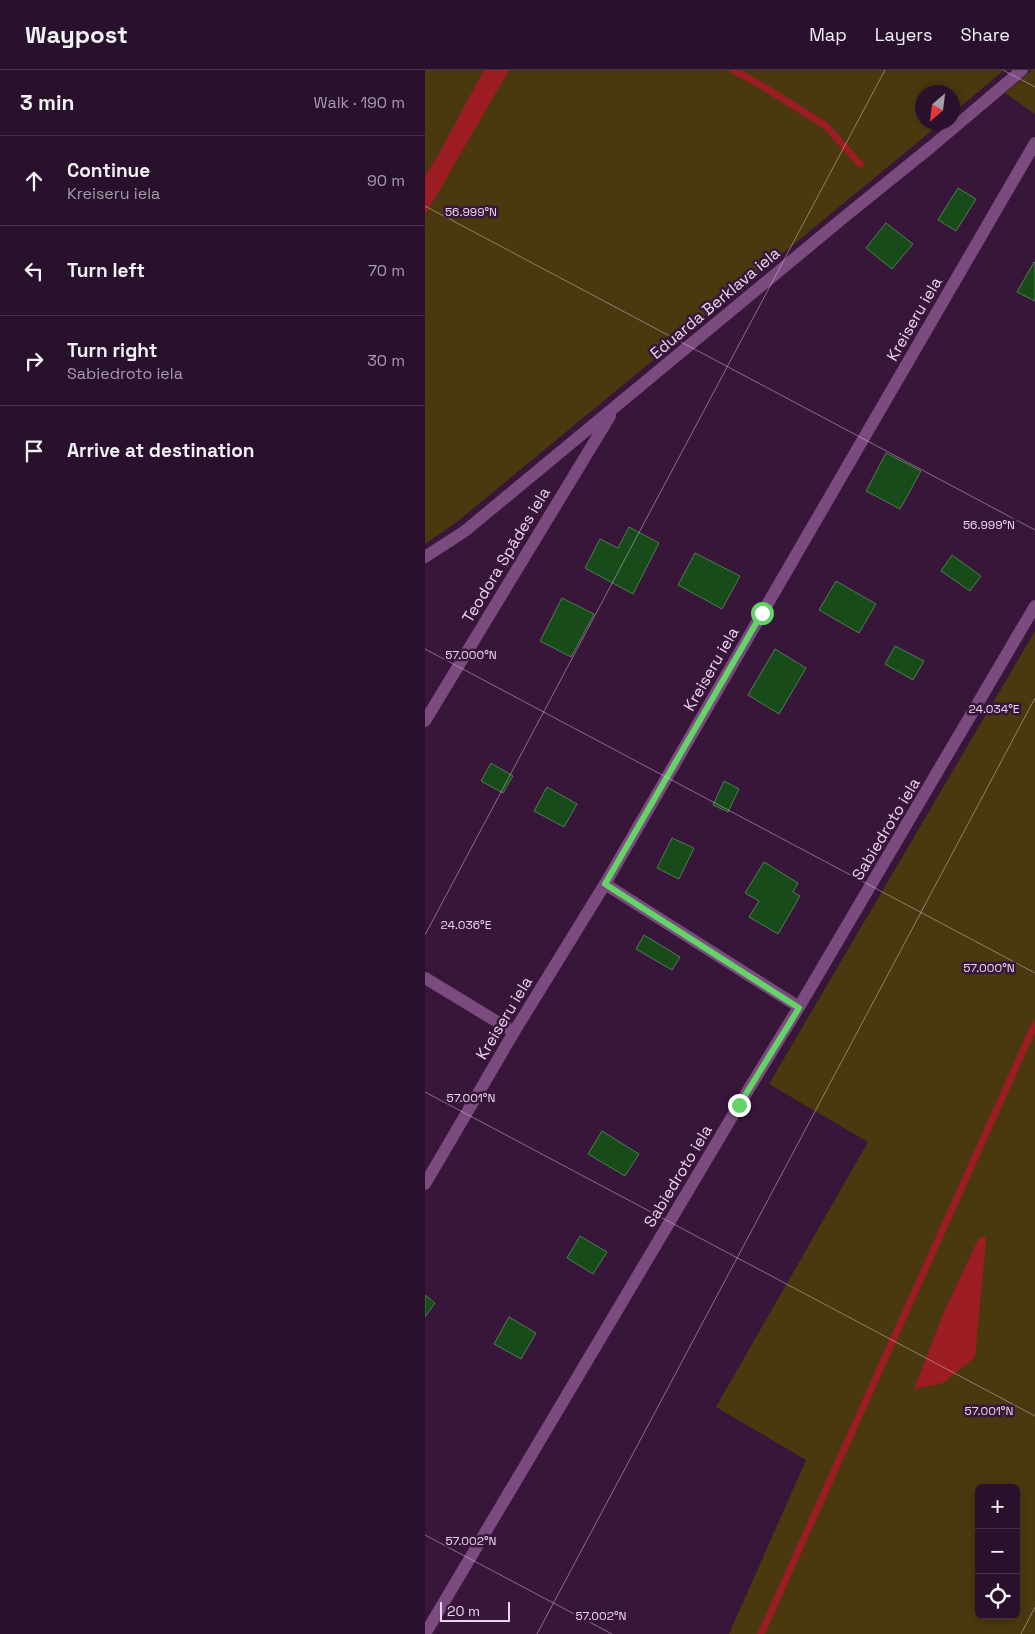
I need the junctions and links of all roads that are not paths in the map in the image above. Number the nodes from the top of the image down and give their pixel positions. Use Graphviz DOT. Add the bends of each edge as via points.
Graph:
graph roads {
  1 [pos="1022,70"];
  2 [pos="1035,143"];
  3 [pos="615,408"];
  4 [pos="425,557"];
  5 [pos="1035,606"];
  6 [pos="425,721"];
  7 [pos="605,884"];
  8 [pos="425,978"];
  9 [pos="799,1008"];
  10 [pos="514,1032"];
  11 [pos="425,1184"];
  12 [pos="425,1634"];
  1 -- 3 [label="street, Eduarda Berklava iela"];
  2 -- 7 [label="street, Kreiseru iela"];
  3 -- 4 [label="street, Eduarda Berklava iela" via="465,531"];
  3 -- 6 [label="street, Teodora Spādes iela"];
  5 -- 9 [label="street, Sabiedroto iela"];
  7 -- 9 [label="street"];
  7 -- 10 [label="street, Kreiseru iela"];
  8 -- 10 [label="street"];
  9 -- 12 [label="street, Sabiedroto iela"];
  10 -- 11 [label="street, Kreiseru iela"];
}
